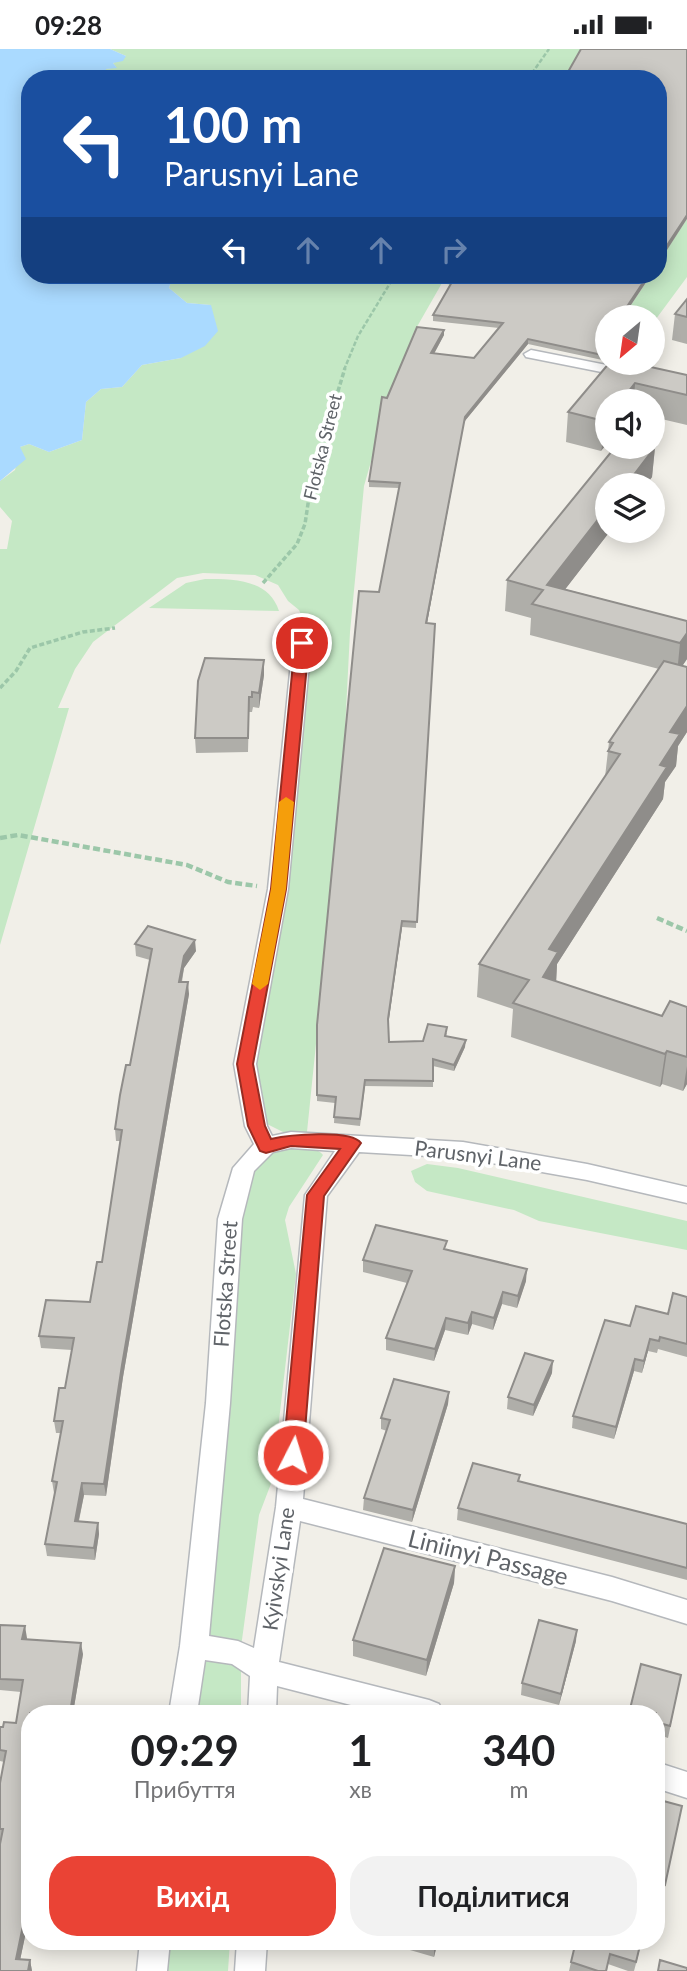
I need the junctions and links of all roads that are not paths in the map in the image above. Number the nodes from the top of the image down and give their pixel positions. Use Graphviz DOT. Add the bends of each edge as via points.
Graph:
graph roads {
  1 [pos="531,354"];
  2 [pos="687,385"];
  3 [pos="299,620"];
  4 [pos="353,1143"];
  5 [pos="266,1146"];
  6 [pos="687,1195"];
  7 [pos="289,1507"];
  8 [pos="687,1612"];
  9 [pos="194,1646"];
  10 [pos="264,1670"];
  11 [pos="184,1705"];
  12 [pos="262,1705"];
  13 [pos="398,1705"];
  14 [pos="665,1778"];
  15 [pos="687,1785"];
  16 [pos="154,1950"];
  17 [pos="152,1971"];
  1 -- 2 [label="street"];
  3 -- 5 [label="street" via="302,643 278,889 245,1064 256,1126"];
  4 -- 5 [label="street, Parusnyi Lane" via="291,1140"];
  4 -- 6 [label="street, Parusnyi Lane" via="463,1150"];
  4 -- 7 [label="street, Kyivskyi Lane" via="316,1195"];
  5 -- 9 [label="street, Flotska Street" via="244,1168 229,1219 218,1403"];
  7 -- 8 [label="street, Liniinyi Passage"];
  7 -- 10 [label="street, Kyivskyi Lane"];
  9 -- 10 [label="street" via="238,1653"];
  9 -- 11 [label="street, Flotska Street"];
  10 -- 12 [label="street, Kyivskyi Lane"];
  10 -- 13 [label="street"];
  14 -- 15 [label="street"];
  16 -- 17 [label="street"];
}
